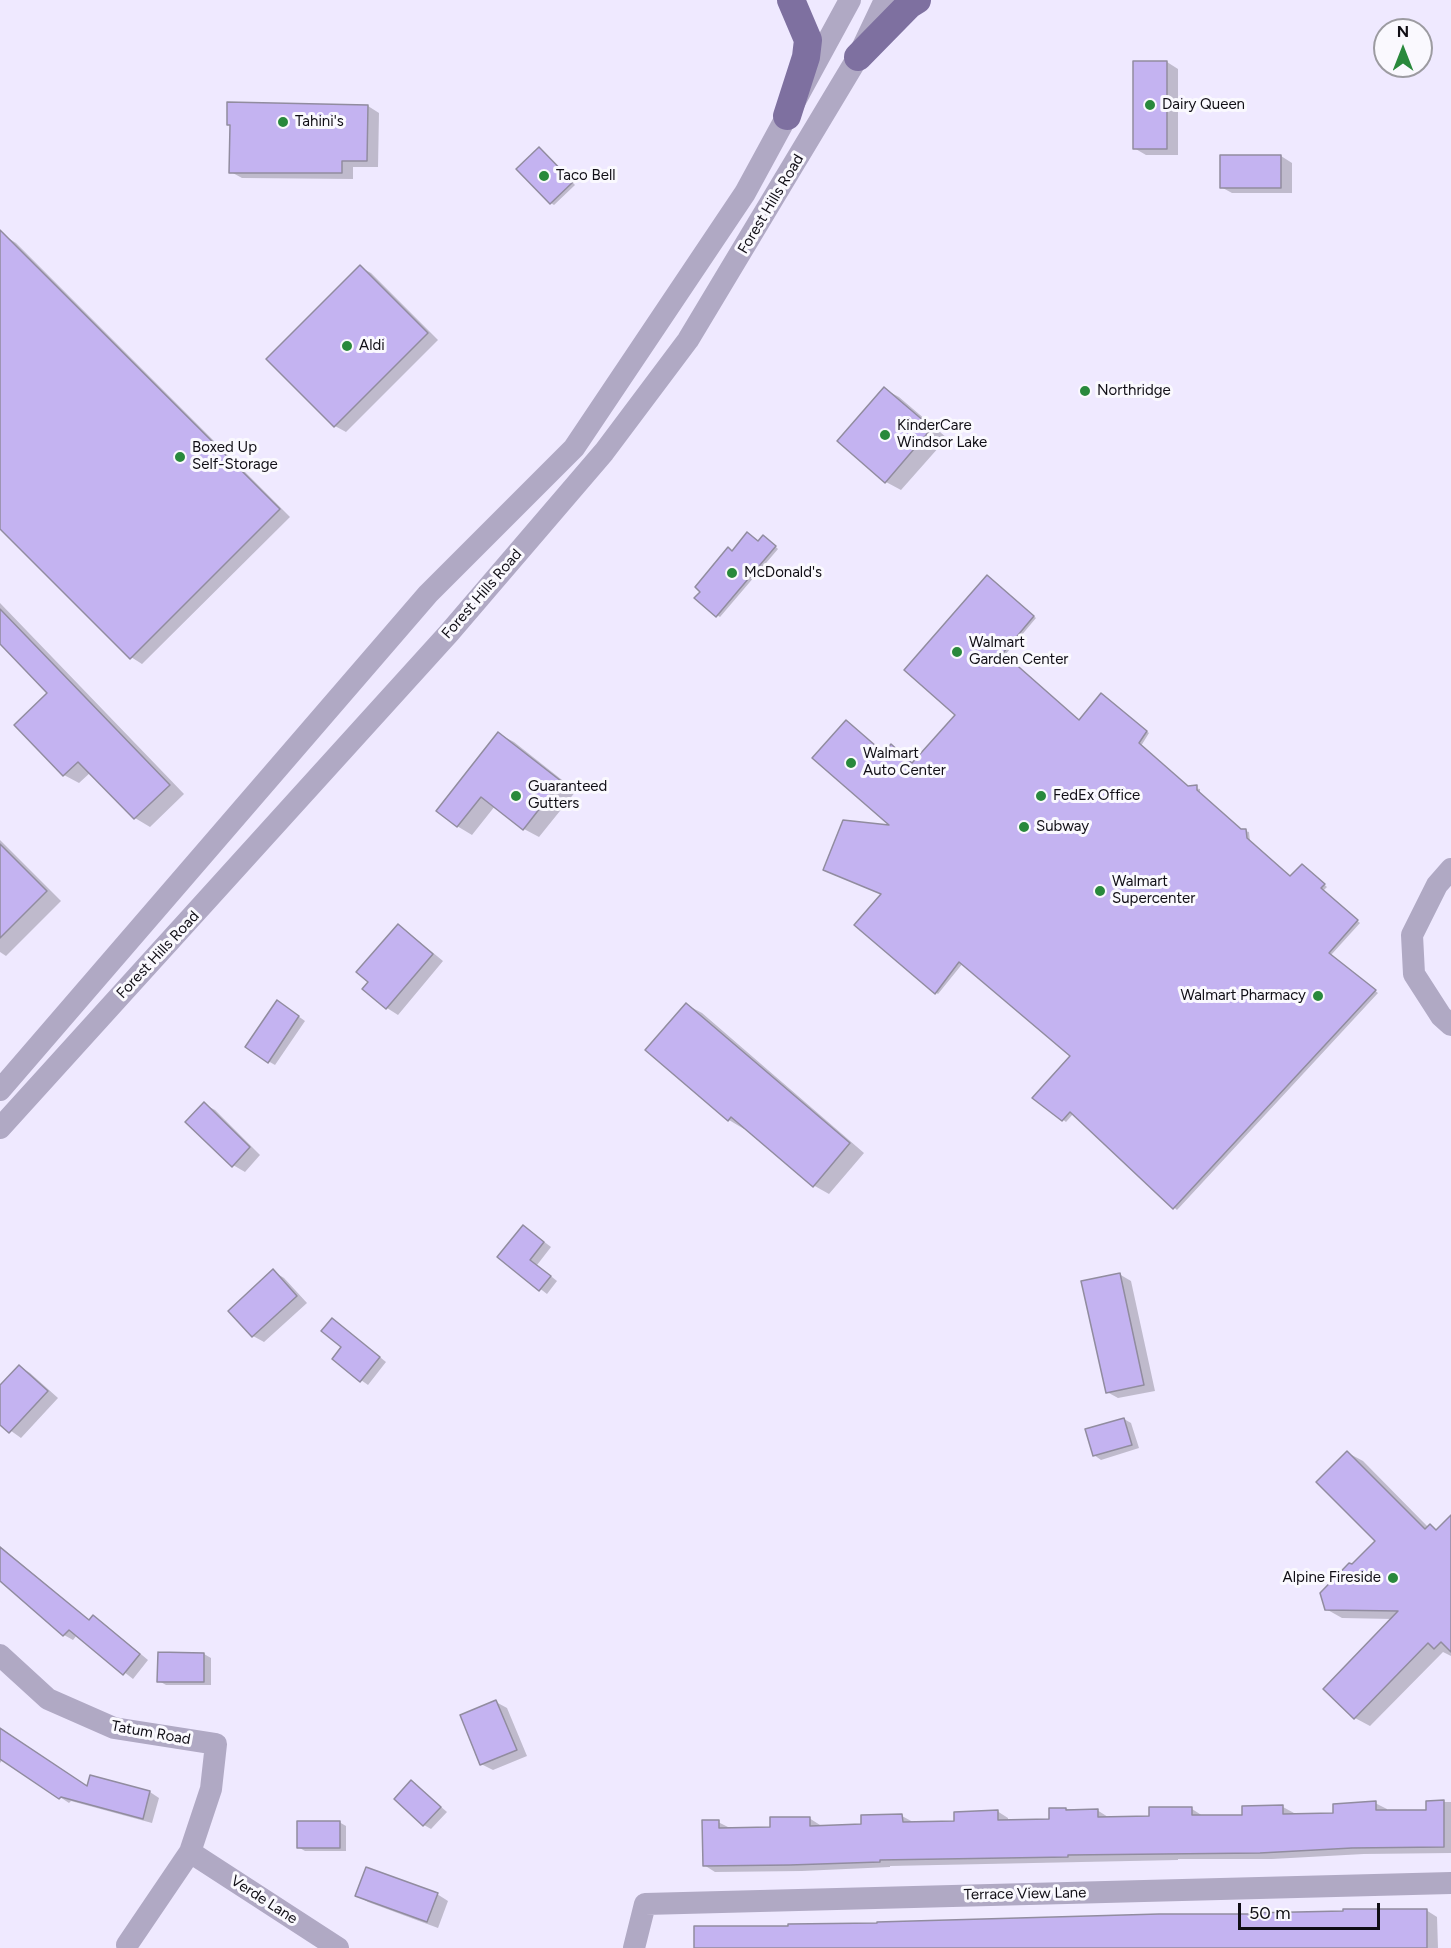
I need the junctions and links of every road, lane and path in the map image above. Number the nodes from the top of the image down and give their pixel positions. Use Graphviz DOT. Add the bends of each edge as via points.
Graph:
graph roads {
  1 [pos="791,0"];
  2 [pos="850,0"];
  3 [pos="885,0"];
  4 [pos="916,0"];
  5 [pos="858,57"];
  6 [pos="787,116"];
  7 [pos="1451,869"];
  8 [pos="1451,1025"];
  9 [pos="0,1090"];
  10 [pos="0,1128"];
  11 [pos="0,1655"];
  12 [pos="190,1852"];
  13 [pos="1451,1883"];
  14 [pos="127,1945"];
  15 [pos="338,1948"];
  16 [pos="634,1948"];
  1 -- 6 [label="main road" via="808,40"];
  2 -- 6 [label="street, Forest Hills Road"];
  3 -- 5 [label="street, Forest Hills Road"];
  4 -- 5 [label="main road"];
  5 -- 10 [label="street, Forest Hills Road" via="688,340 604,452 449,633"];
  6 -- 9 [label="street, Forest Hills Road" via="745,193 574,447 428,594"];
  7 -- 8 [label="street" via="1437,885 1412,935 1414,974 1441,1017"];
  11 -- 12 [label="street, Tatum Road" via="48,1699 114,1728 216,1744 211,1789"];
  12 -- 14 [label="street"];
  12 -- 15 [label="street, Verde Lane"];
  13 -- 16 [label="street, Terrace View Lane" via="645,1904"];
}
